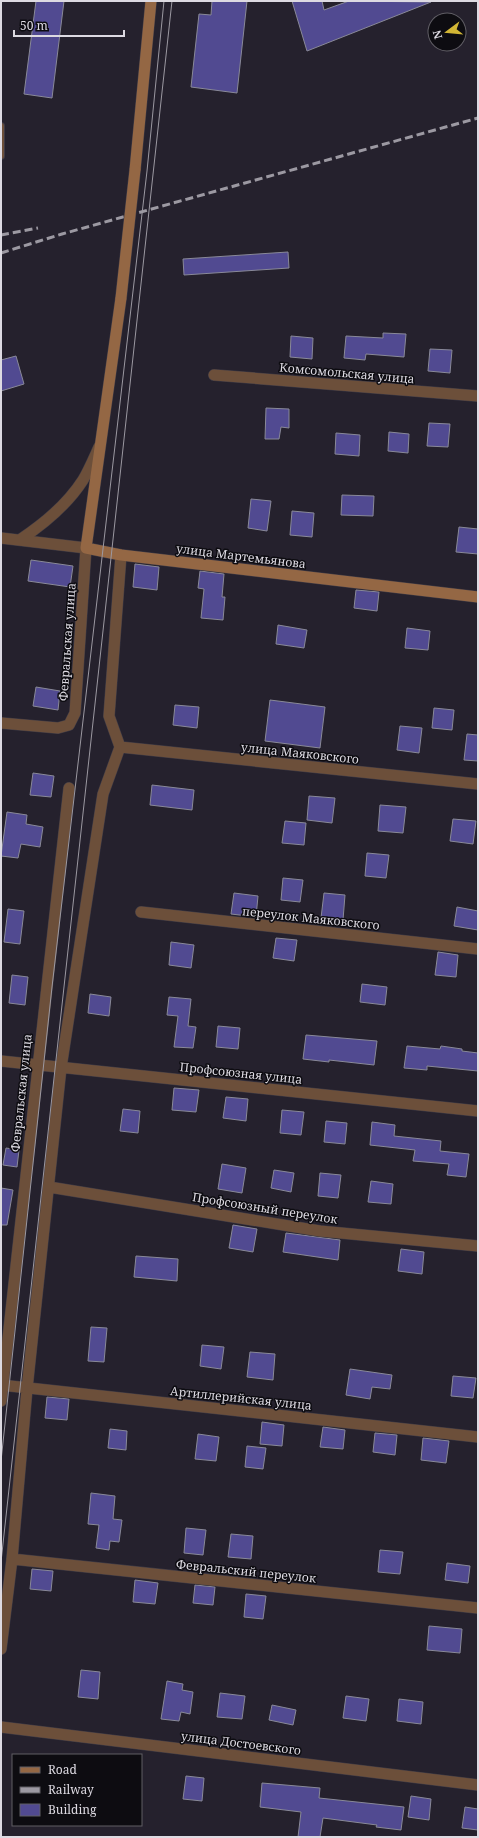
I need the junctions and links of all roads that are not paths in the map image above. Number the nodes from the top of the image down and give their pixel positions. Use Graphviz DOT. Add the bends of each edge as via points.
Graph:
graph roads {
  1 [pos="151,1"];
  2 [pos="1,126"];
  3 [pos="1,156"];
  4 [pos="214,375"];
  5 [pos="478,396"];
  6 [pos="100,444"];
  7 [pos="1,538"];
  8 [pos="21,540"];
  9 [pos="86,548"];
  10 [pos="121,555"];
  11 [pos="478,597"];
  12 [pos="1,724"];
  13 [pos="120,747"];
  14 [pos="478,784"];
  15 [pos="69,788"];
  16 [pos="141,912"];
  17 [pos="478,949"];
  18 [pos="1,1061"];
  19 [pos="37,1065"];
  20 [pos="62,1068"];
  21 [pos="478,1111"];
  22 [pos="49,1187"];
  23 [pos="478,1246"];
  24 [pos="2,1385"];
  25 [pos="27,1389"];
  26 [pos="1,1401"];
  27 [pos="478,1437"];
  28 [pos="12,1560"];
  29 [pos="478,1608"];
  30 [pos="1,1649"];
  31 [pos="1,1727"];
  32 [pos="478,1785"];
  1 -- 6 [label="main road, bridge" via="121,298"];
  2 -- 3 [label="lane"];
  4 -- 5 [label="street, Комсомольская улица"];
  6 -- 8 [label="street" via="82,480 58,511"];
  6 -- 9 [label="main road"];
  7 -- 8 [label="street, улица Мартемьянова"];
  8 -- 9 [label="street, улица Мартемьянова"];
  9 -- 10 [label="main road, улица Мартемьянова"];
  9 -- 12 [label="street, Февральская улица" via="75,713 69,725 58,728"];
  10 -- 11 [label="main road, улица Мартемьянова"];
  10 -- 13 [label="street" via="109,716"];
  13 -- 14 [label="street, улица Маяковского"];
  13 -- 20 [label="street" via="103,794"];
  15 -- 19 [label="street, Февральская улица"];
  16 -- 17 [label="street, переулок Маяковского"];
  18 -- 19 [label="street, Профсоюзная улица"];
  19 -- 20 [label="street, Профсоюзная улица"];
  19 -- 24 [label="street, Февральская улица"];
  20 -- 21 [label="street, Профсоюзная улица"];
  20 -- 22 [label="street"];
  22 -- 23 [label="street, Профсоюзный переулок" via="320,1231"];
  22 -- 25 [label="street"];
  24 -- 25 [label="street, Артиллерийская улица"];
  24 -- 26 [label="street, Февральская улица"];
  25 -- 27 [label="street, Артиллерийская улица"];
  25 -- 28 [label="street"];
  28 -- 29 [label="street, Февральский переулок"];
  28 -- 30 [label="street"];
  31 -- 32 [label="street, улица Достоевского"];
}
